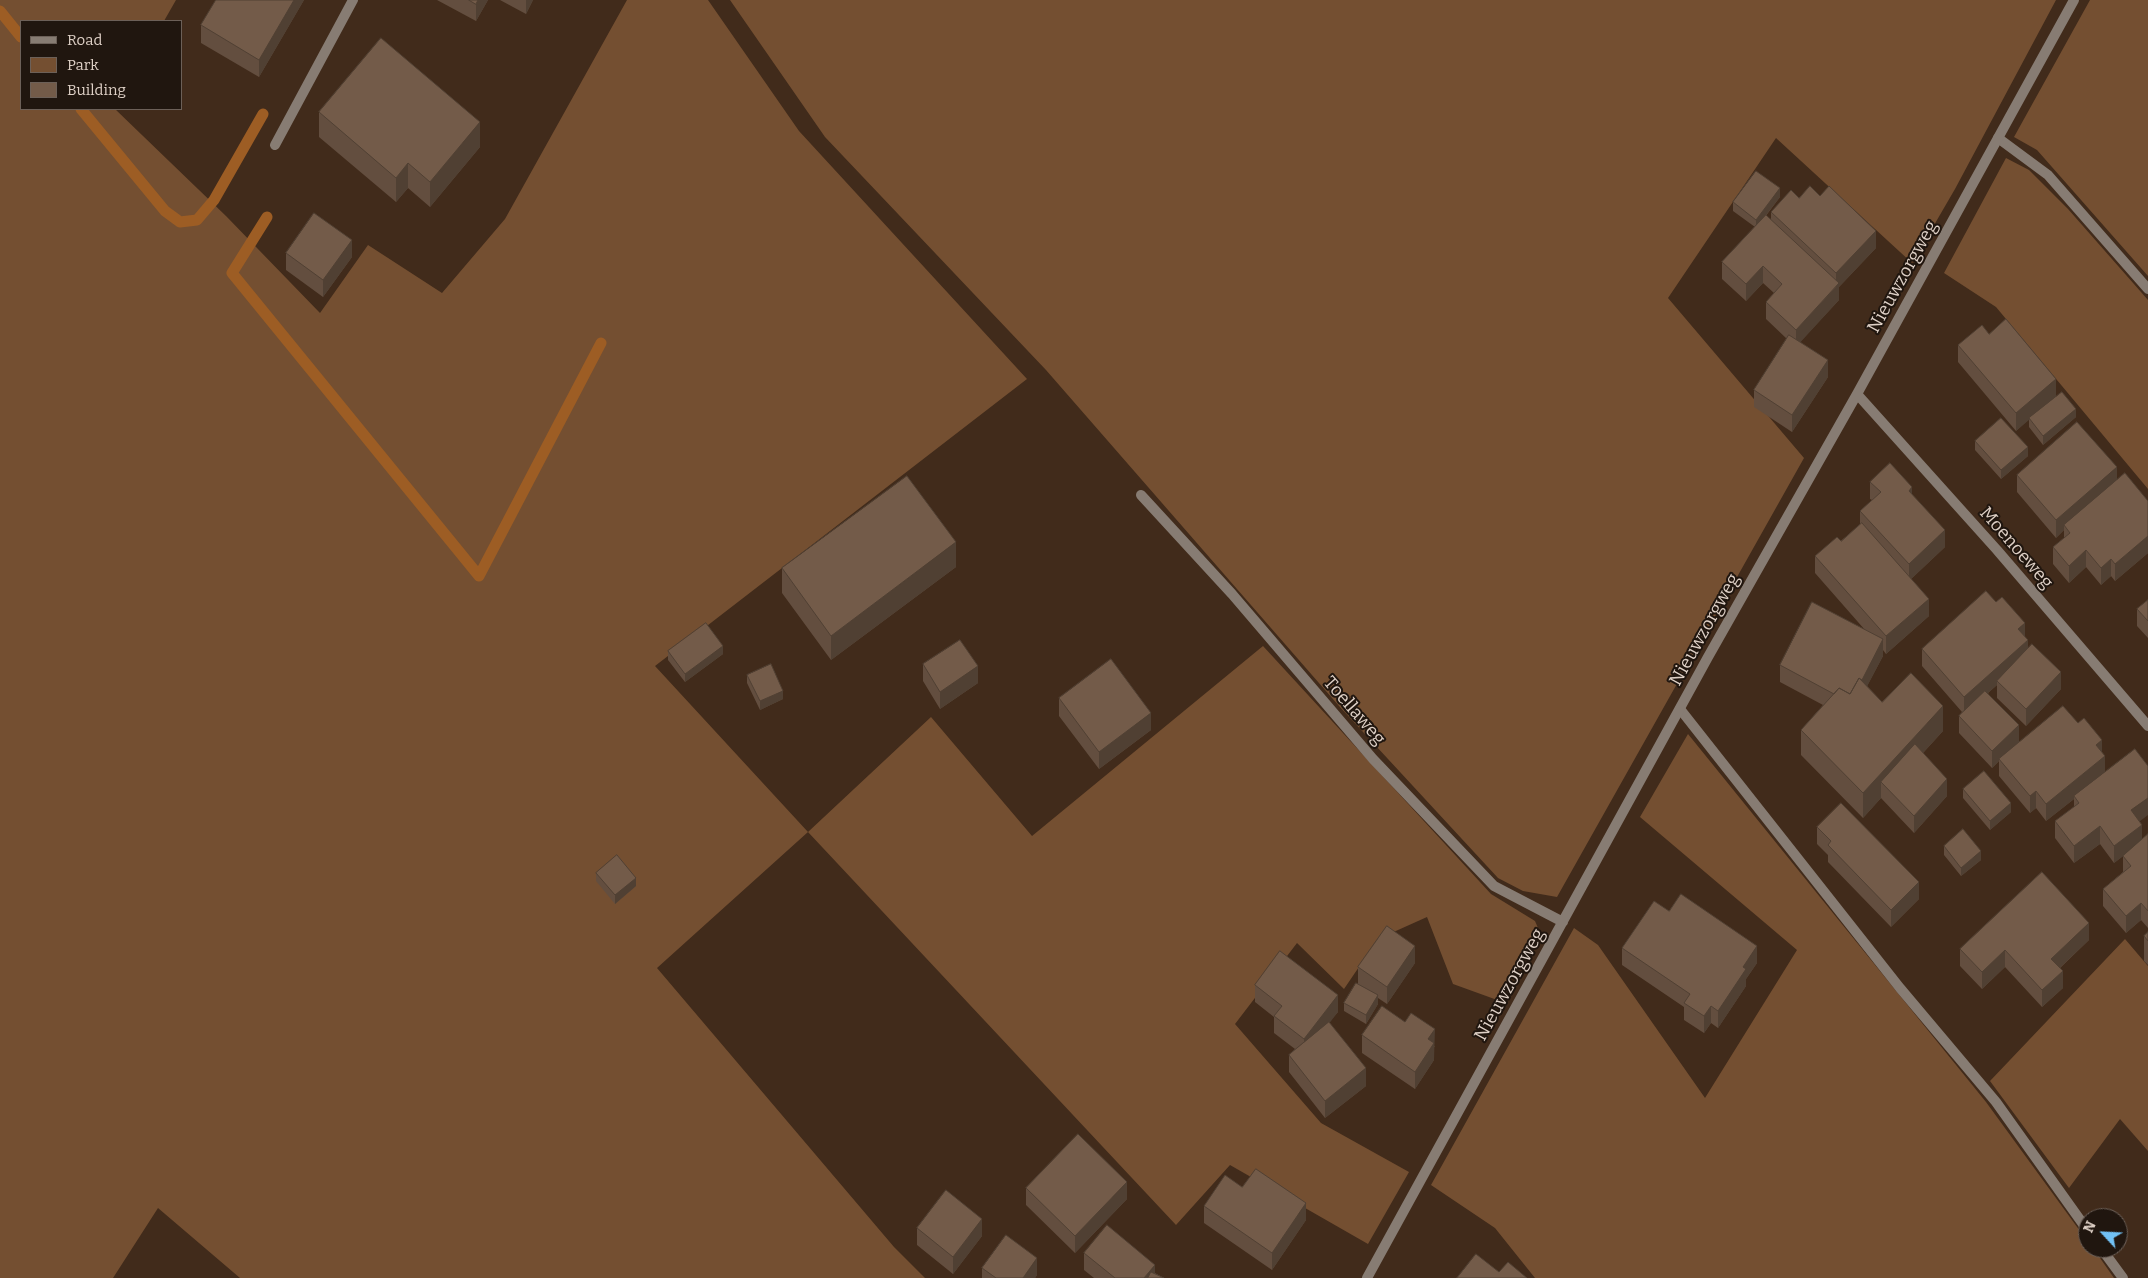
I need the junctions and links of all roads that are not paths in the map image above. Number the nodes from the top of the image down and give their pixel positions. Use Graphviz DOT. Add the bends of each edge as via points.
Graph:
graph roads {
  1 [pos="353,0"];
  2 [pos="2074,0"];
  3 [pos="1998,138"];
  4 [pos="275,145"];
  5 [pos="2148,289"];
  6 [pos="1857,394"];
  7 [pos="1142,495"];
  8 [pos="1680,708"];
  9 [pos="2148,726"];
  10 [pos="1563,922"];
  11 [pos="2078,1217"];
  12 [pos="2108,1258"];
  13 [pos="1367,1278"];
  14 [pos="2123,1278"];
  1 -- 4 [label="street"];
  2 -- 3 [label="street, Nieuwzorgweg"];
  3 -- 5 [label="street" via="2048,175"];
  3 -- 6 [label="street, Nieuwzorgweg"];
  6 -- 8 [label="street, Nieuwzorgweg"];
  6 -- 9 [label="street, Moenoeweg"];
  7 -- 10 [label="street, Toellaweg" via="1232,594 1373,759 1494,886"];
  8 -- 10 [label="street, Nieuwzorgweg"];
  8 -- 11 [label="street" via="1900,988 1996,1102"];
  10 -- 13 [label="street, Nieuwzorgweg"];
  12 -- 14 [label="street"];
}
